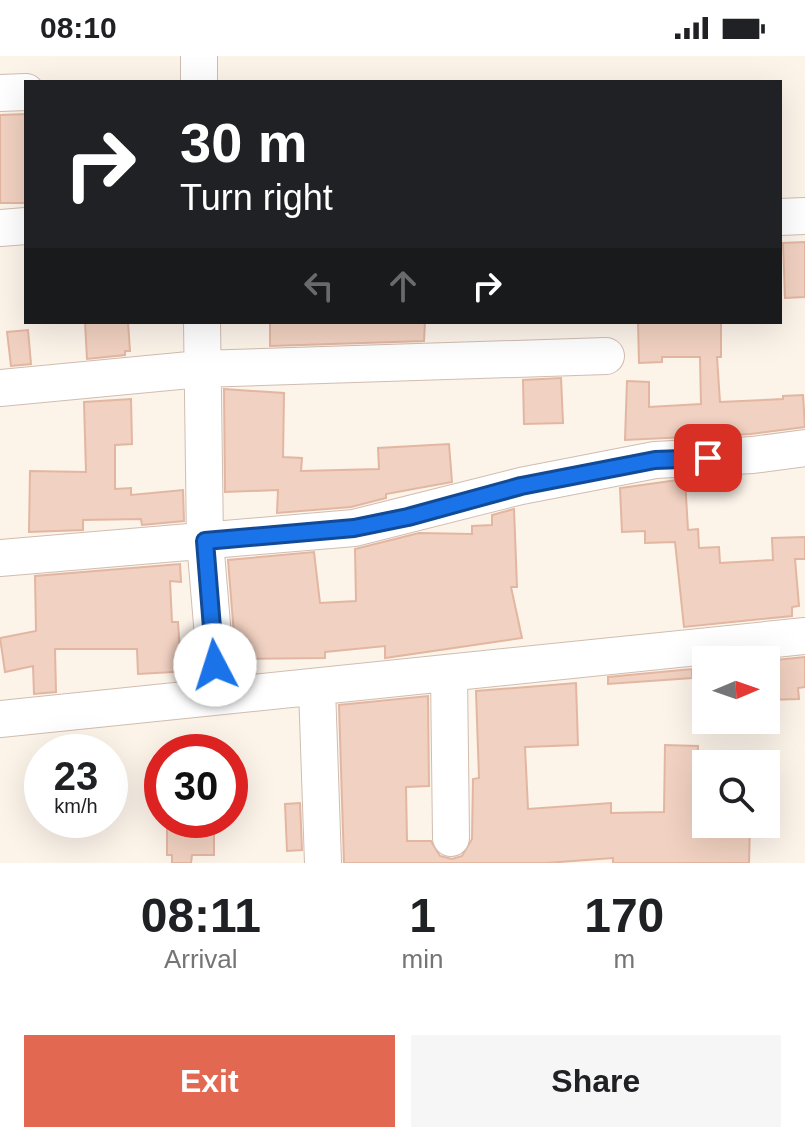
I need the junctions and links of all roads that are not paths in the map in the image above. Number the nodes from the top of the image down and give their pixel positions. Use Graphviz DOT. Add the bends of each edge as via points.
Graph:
graph roads {
  1 [pos="199,56"];
  2 [pos="199,80"];
  3 [pos="24,92"];
  4 [pos="0,93"];
  5 [pos="805,216"];
  6 [pos="782,217"];
  7 [pos="24,226"];
  8 [pos="0,228"];
  9 [pos="202,324"];
  10 [pos="606,356"];
  11 [pos="200,369"];
  12 [pos="0,388"];
  13 [pos="805,448"];
  14 [pos="205,541"];
  15 [pos="0,558"];
  16 [pos="805,636"];
  17 [pos="449,673"];
  18 [pos="317,688"];
  19 [pos="218,696"];
  20 [pos="0,719"];
  21 [pos="451,838"];
  22 [pos="323,863"];
  1 -- 2 [label="street"];
  3 -- 4 [label="street"];
  5 -- 6 [label="street"];
  7 -- 8 [label="street"];
  9 -- 11 [label="street"];
  10 -- 11 [label="street"];
  11 -- 12 [label="street"];
  11 -- 14 [label="street"];
  13 -- 14 [label="street" via="655,460 521,486 354,528"];
  14 -- 15 [label="street"];
  14 -- 19 [label="street"];
  16 -- 17 [label="street"];
  17 -- 18 [label="street"];
  17 -- 21 [label="street"];
  18 -- 19 [label="street"];
  18 -- 22 [label="street"];
  19 -- 20 [label="street"];
}
